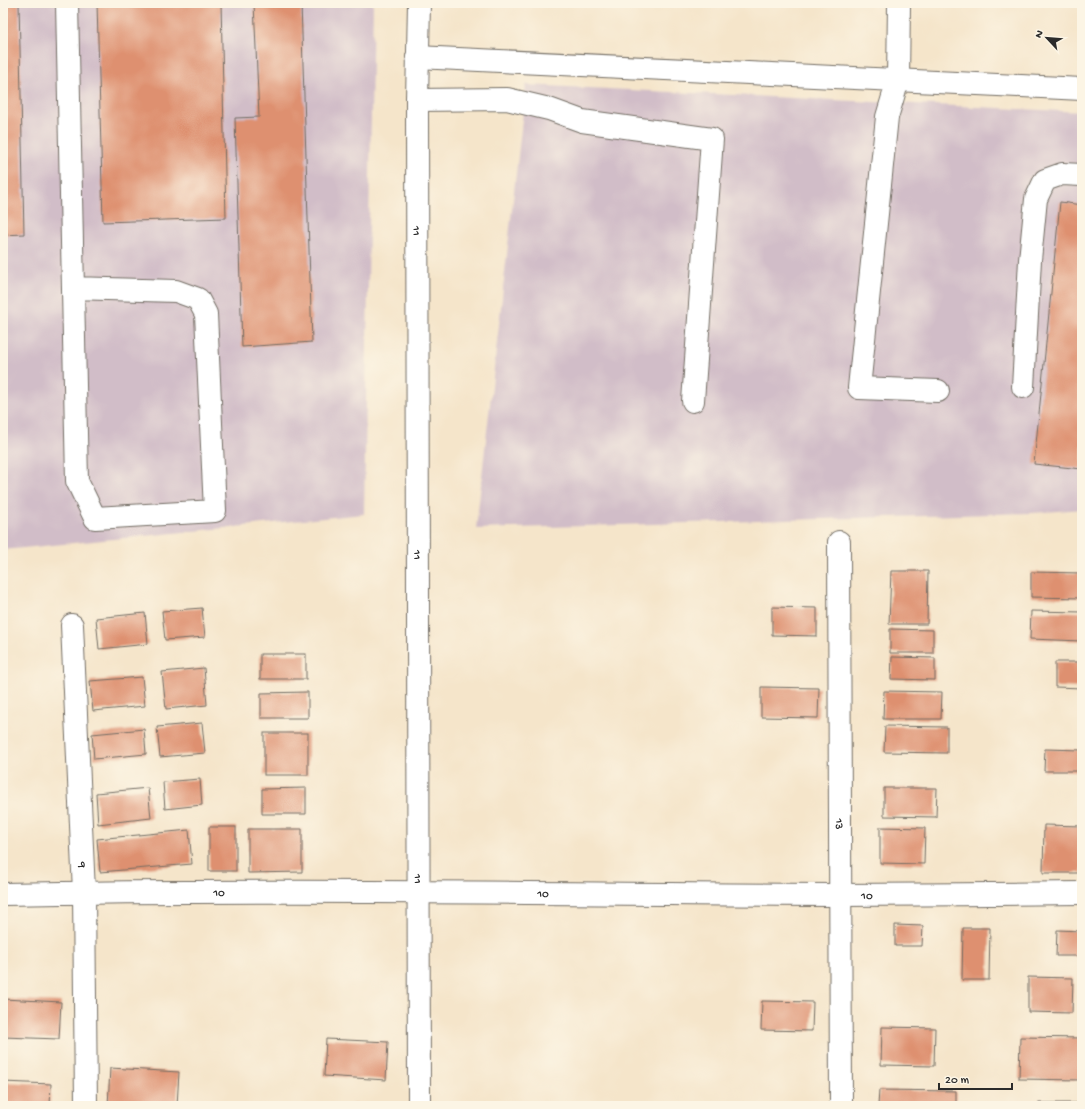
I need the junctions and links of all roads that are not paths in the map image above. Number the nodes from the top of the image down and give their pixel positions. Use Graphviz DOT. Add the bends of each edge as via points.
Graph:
graph roads {
  1 [pos="67,3"];
  2 [pos="419,3"];
  3 [pos="899,3"];
  4 [pos="417,57"];
  5 [pos="898,80"];
  6 [pos="1082,89"];
  7 [pos="417,100"];
  8 [pos="1082,175"];
  9 [pos="73,288"];
  10 [pos="1023,387"];
  11 [pos="938,391"];
  12 [pos="693,401"];
  13 [pos="838,542"];
  14 [pos="72,625"];
  15 [pos="84,892"];
  16 [pos="419,892"];
  17 [pos="3,894"];
  18 [pos="1082,894"];
  19 [pos="840,895"];
  20 [pos="86,1106"];
  21 [pos="419,1106"];
  22 [pos="841,1106"];
  1 -- 9 [label="street"];
  2 -- 4 [label="street, 11"];
  3 -- 5 [label="street"];
  4 -- 5 [label="street"];
  4 -- 7 [label="street, 11"];
  5 -- 6 [label="street"];
  5 -- 11 [label="street" via="887,117 859,388"];
  7 -- 12 [label="street" via="507,99 549,109 582,121 712,139"];
  7 -- 16 [label="street, 11"];
  8 -- 10 [label="street" via="1062,174 1046,180 1036,199"];
  9 -- 9 [label="street" via="176,291 198,299 206,314 215,511 95,518 77,481"];
  13 -- 19 [label="street, 13"];
  14 -- 15 [label="street, 9"];
  15 -- 16 [label="street, 10"];
  15 -- 17 [label="street, 10"];
  15 -- 20 [label="street, 9"];
  16 -- 19 [label="street, 10"];
  16 -- 21 [label="street, 11"];
  18 -- 19 [label="street, 10"];
  19 -- 22 [label="street, 13"];
}
